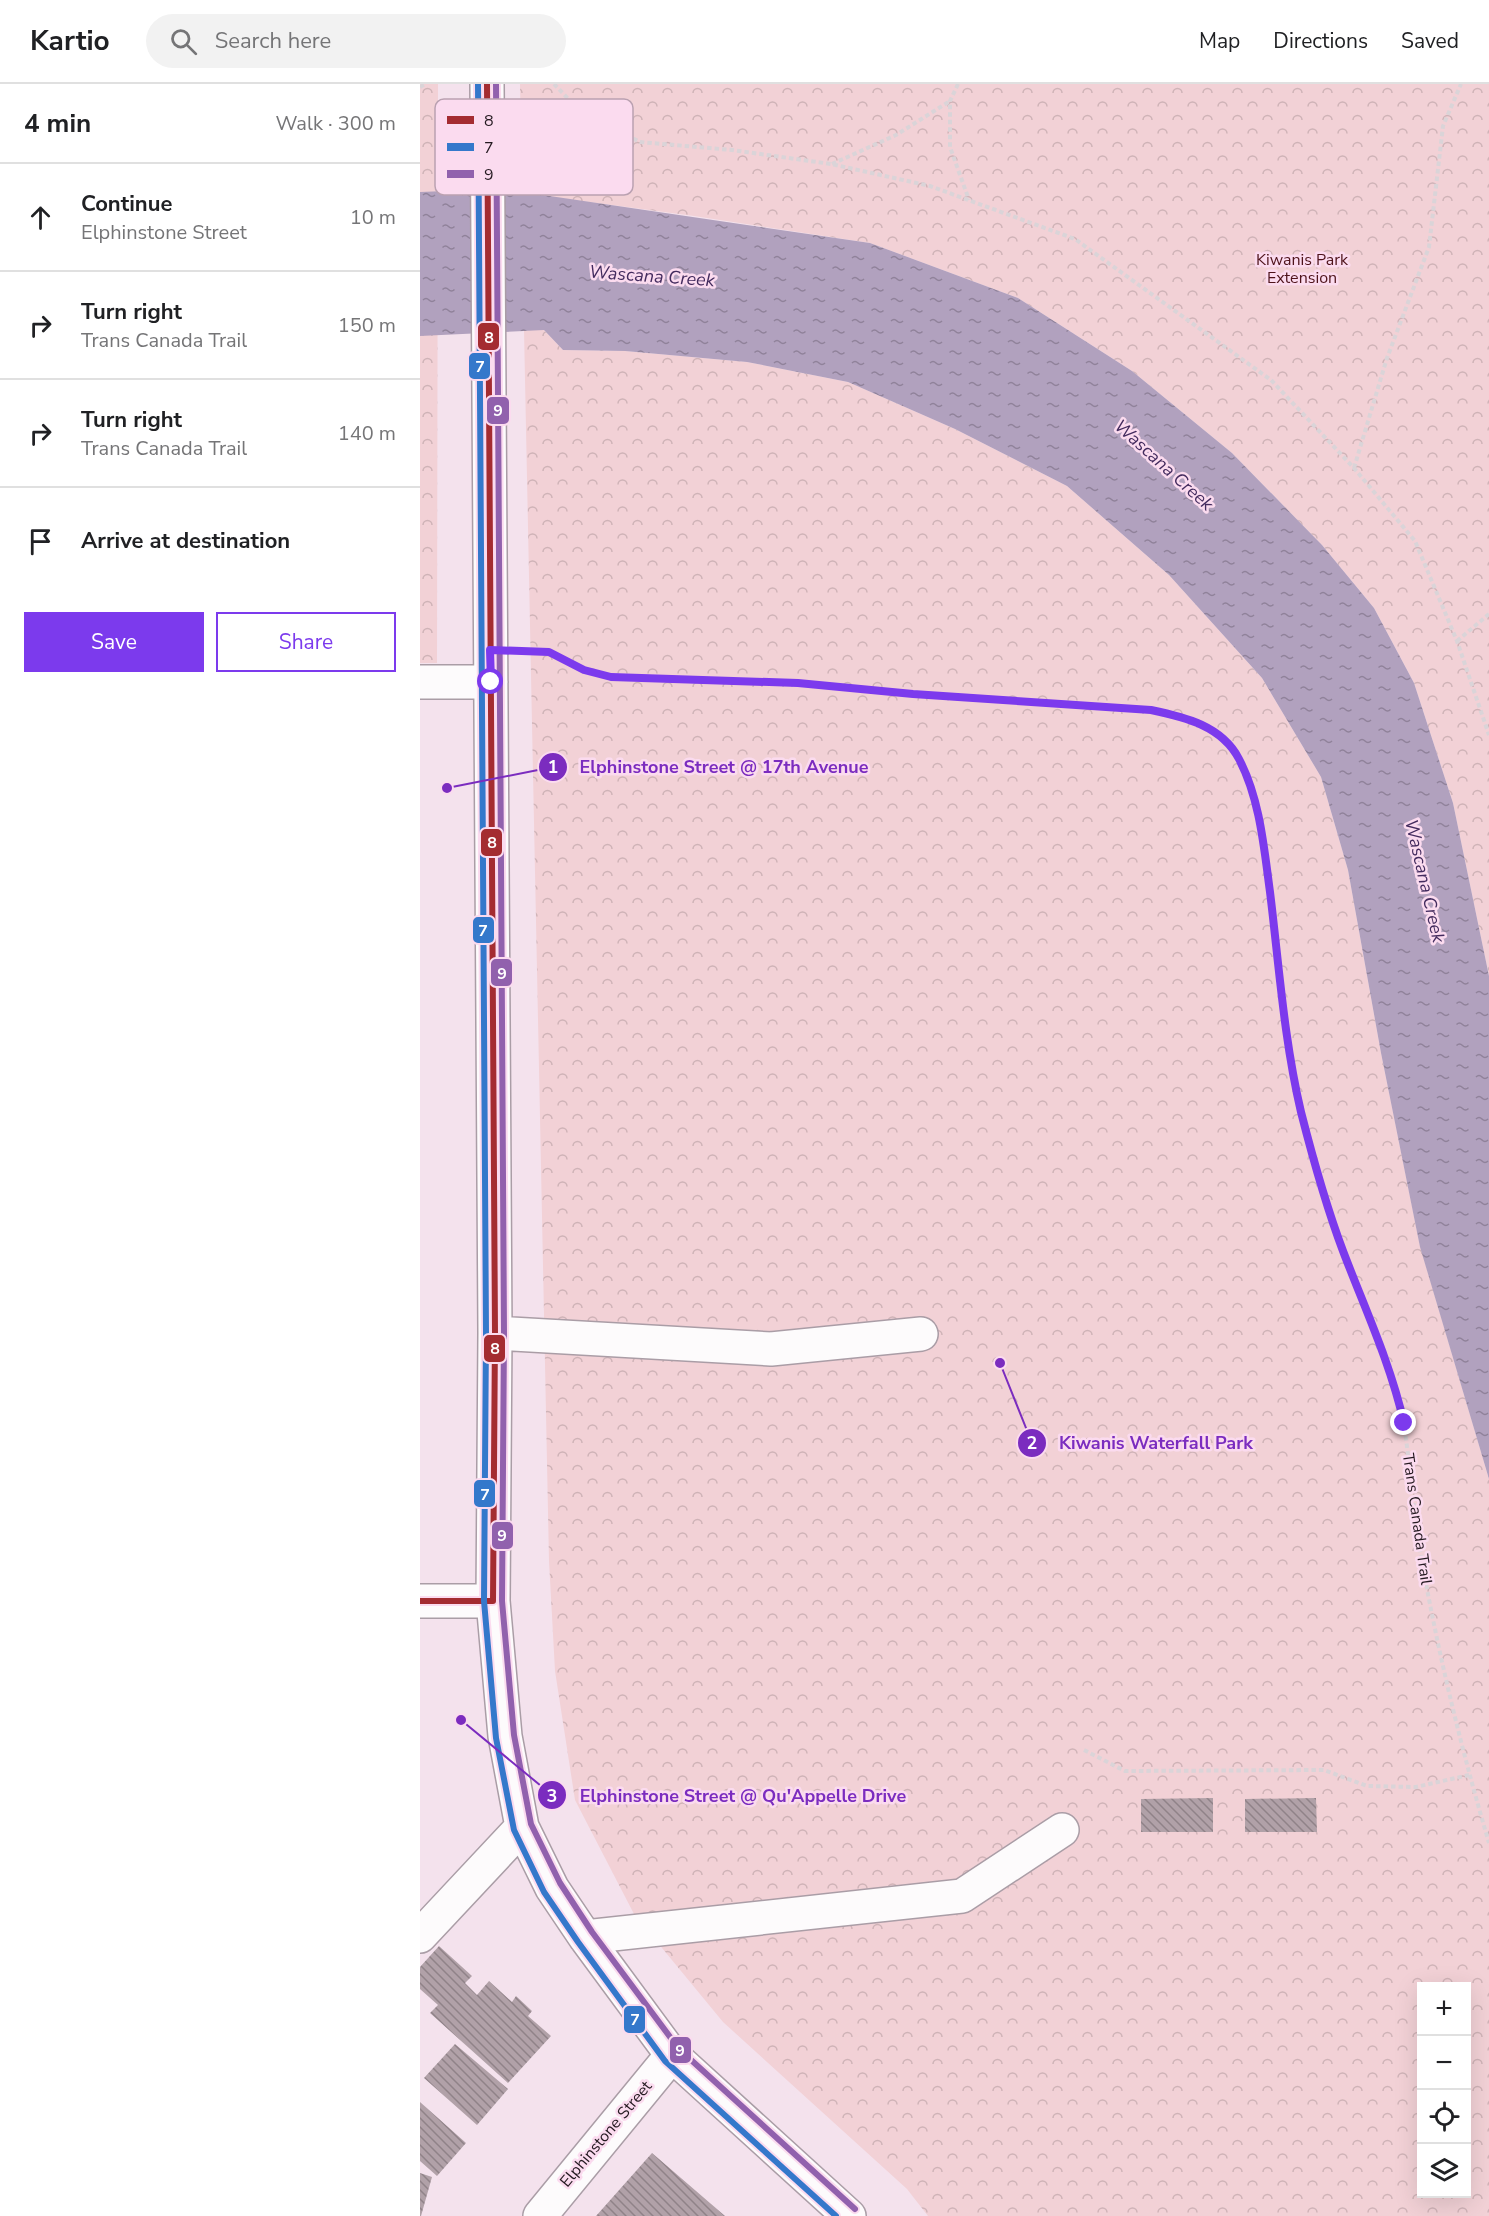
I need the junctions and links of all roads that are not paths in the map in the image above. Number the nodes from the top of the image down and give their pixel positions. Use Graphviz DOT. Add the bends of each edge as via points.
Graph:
graph roads {
  1 [pos="487,195"];
  2 [pos="490,666"];
  3 [pos="420,682"];
  4 [pos="495,1333"];
  5 [pos="921,1334"];
  6 [pos="420,1601"];
  7 [pos="493,1601"];
  8 [pos="522,1827"];
  9 [pos="1062,1830"];
  10 [pos="420,1936"];
  11 [pos="585,1937"];
  12 [pos="672,2055"];
  13 [pos="540,2216"];
  14 [pos="849,2216"];
  1 -- 2 [label="street"];
  2 -- 3 [label="street"];
  2 -- 4 [label="street"];
  4 -- 5 [label="street" via="771,1349"];
  4 -- 7 [label="street"];
  6 -- 7 [label="street"];
  7 -- 8 [label="street" via="505,1736"];
  8 -- 10 [label="street"];
  8 -- 11 [label="street" via="552,1888"];
  9 -- 11 [label="street" via="962,1896"];
  11 -- 12 [label="street"];
  12 -- 13 [label="street, Elphinstone Street"];
  12 -- 14 [label="street"];
}
